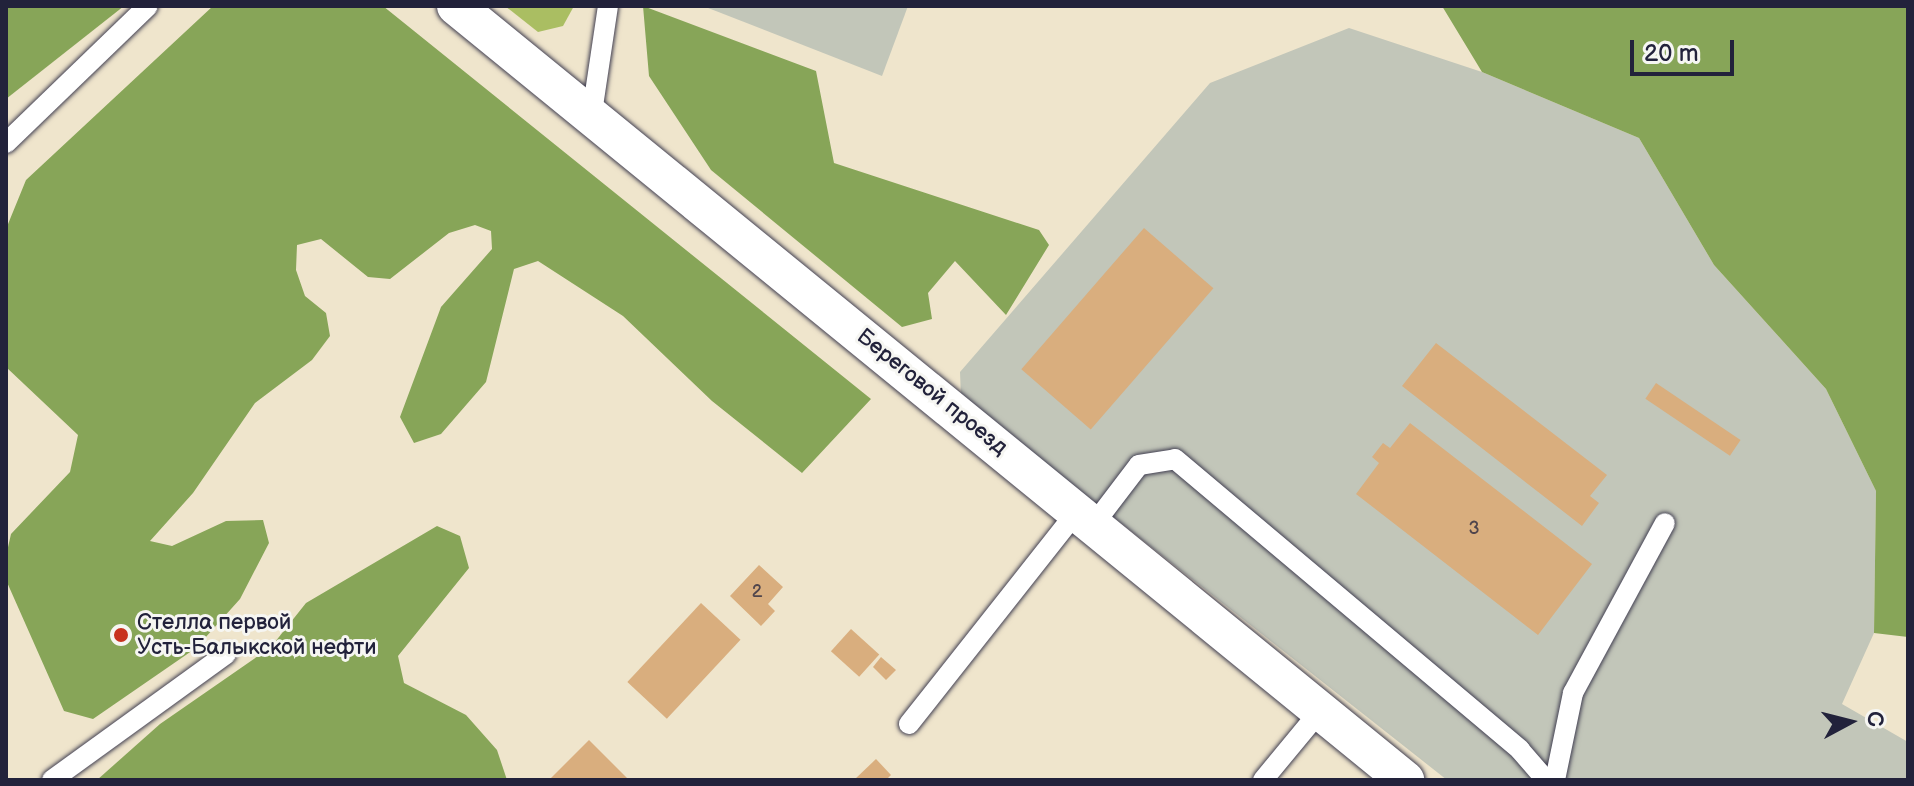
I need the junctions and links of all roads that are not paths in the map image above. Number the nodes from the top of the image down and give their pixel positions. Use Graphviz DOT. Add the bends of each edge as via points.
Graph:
graph roads {
  1 [pos="148,6"];
  2 [pos="456,6"];
  3 [pos="608,6"];
  4 [pos="592,113"];
  5 [pos="6,143"];
  6 [pos="1085,518"];
  7 [pos="1665,523"];
  8 [pos="226,654"];
  9 [pos="1321,710"];
  10 [pos="909,724"];
  11 [pos="52,780"];
  12 [pos="1263,780"];
  13 [pos="1405,780"];
  14 [pos="1546,780"];
  15 [pos="1555,780"];
  1 -- 5 [label="lane"];
  2 -- 4 [label="street, Береговой проезд"];
  3 -- 4 [label="lane"];
  4 -- 6 [label="street, Береговой проезд"];
  6 -- 9 [label="street, Береговой проезд"];
  6 -- 10 [label="lane"];
  6 -- 14 [label="lane" via="1139,465 1175,459 1520,750"];
  7 -- 15 [label="lane" via="1573,693"];
  8 -- 11 [label="lane"];
  9 -- 12 [label="lane"];
  9 -- 13 [label="street, Береговой проезд"];
}
